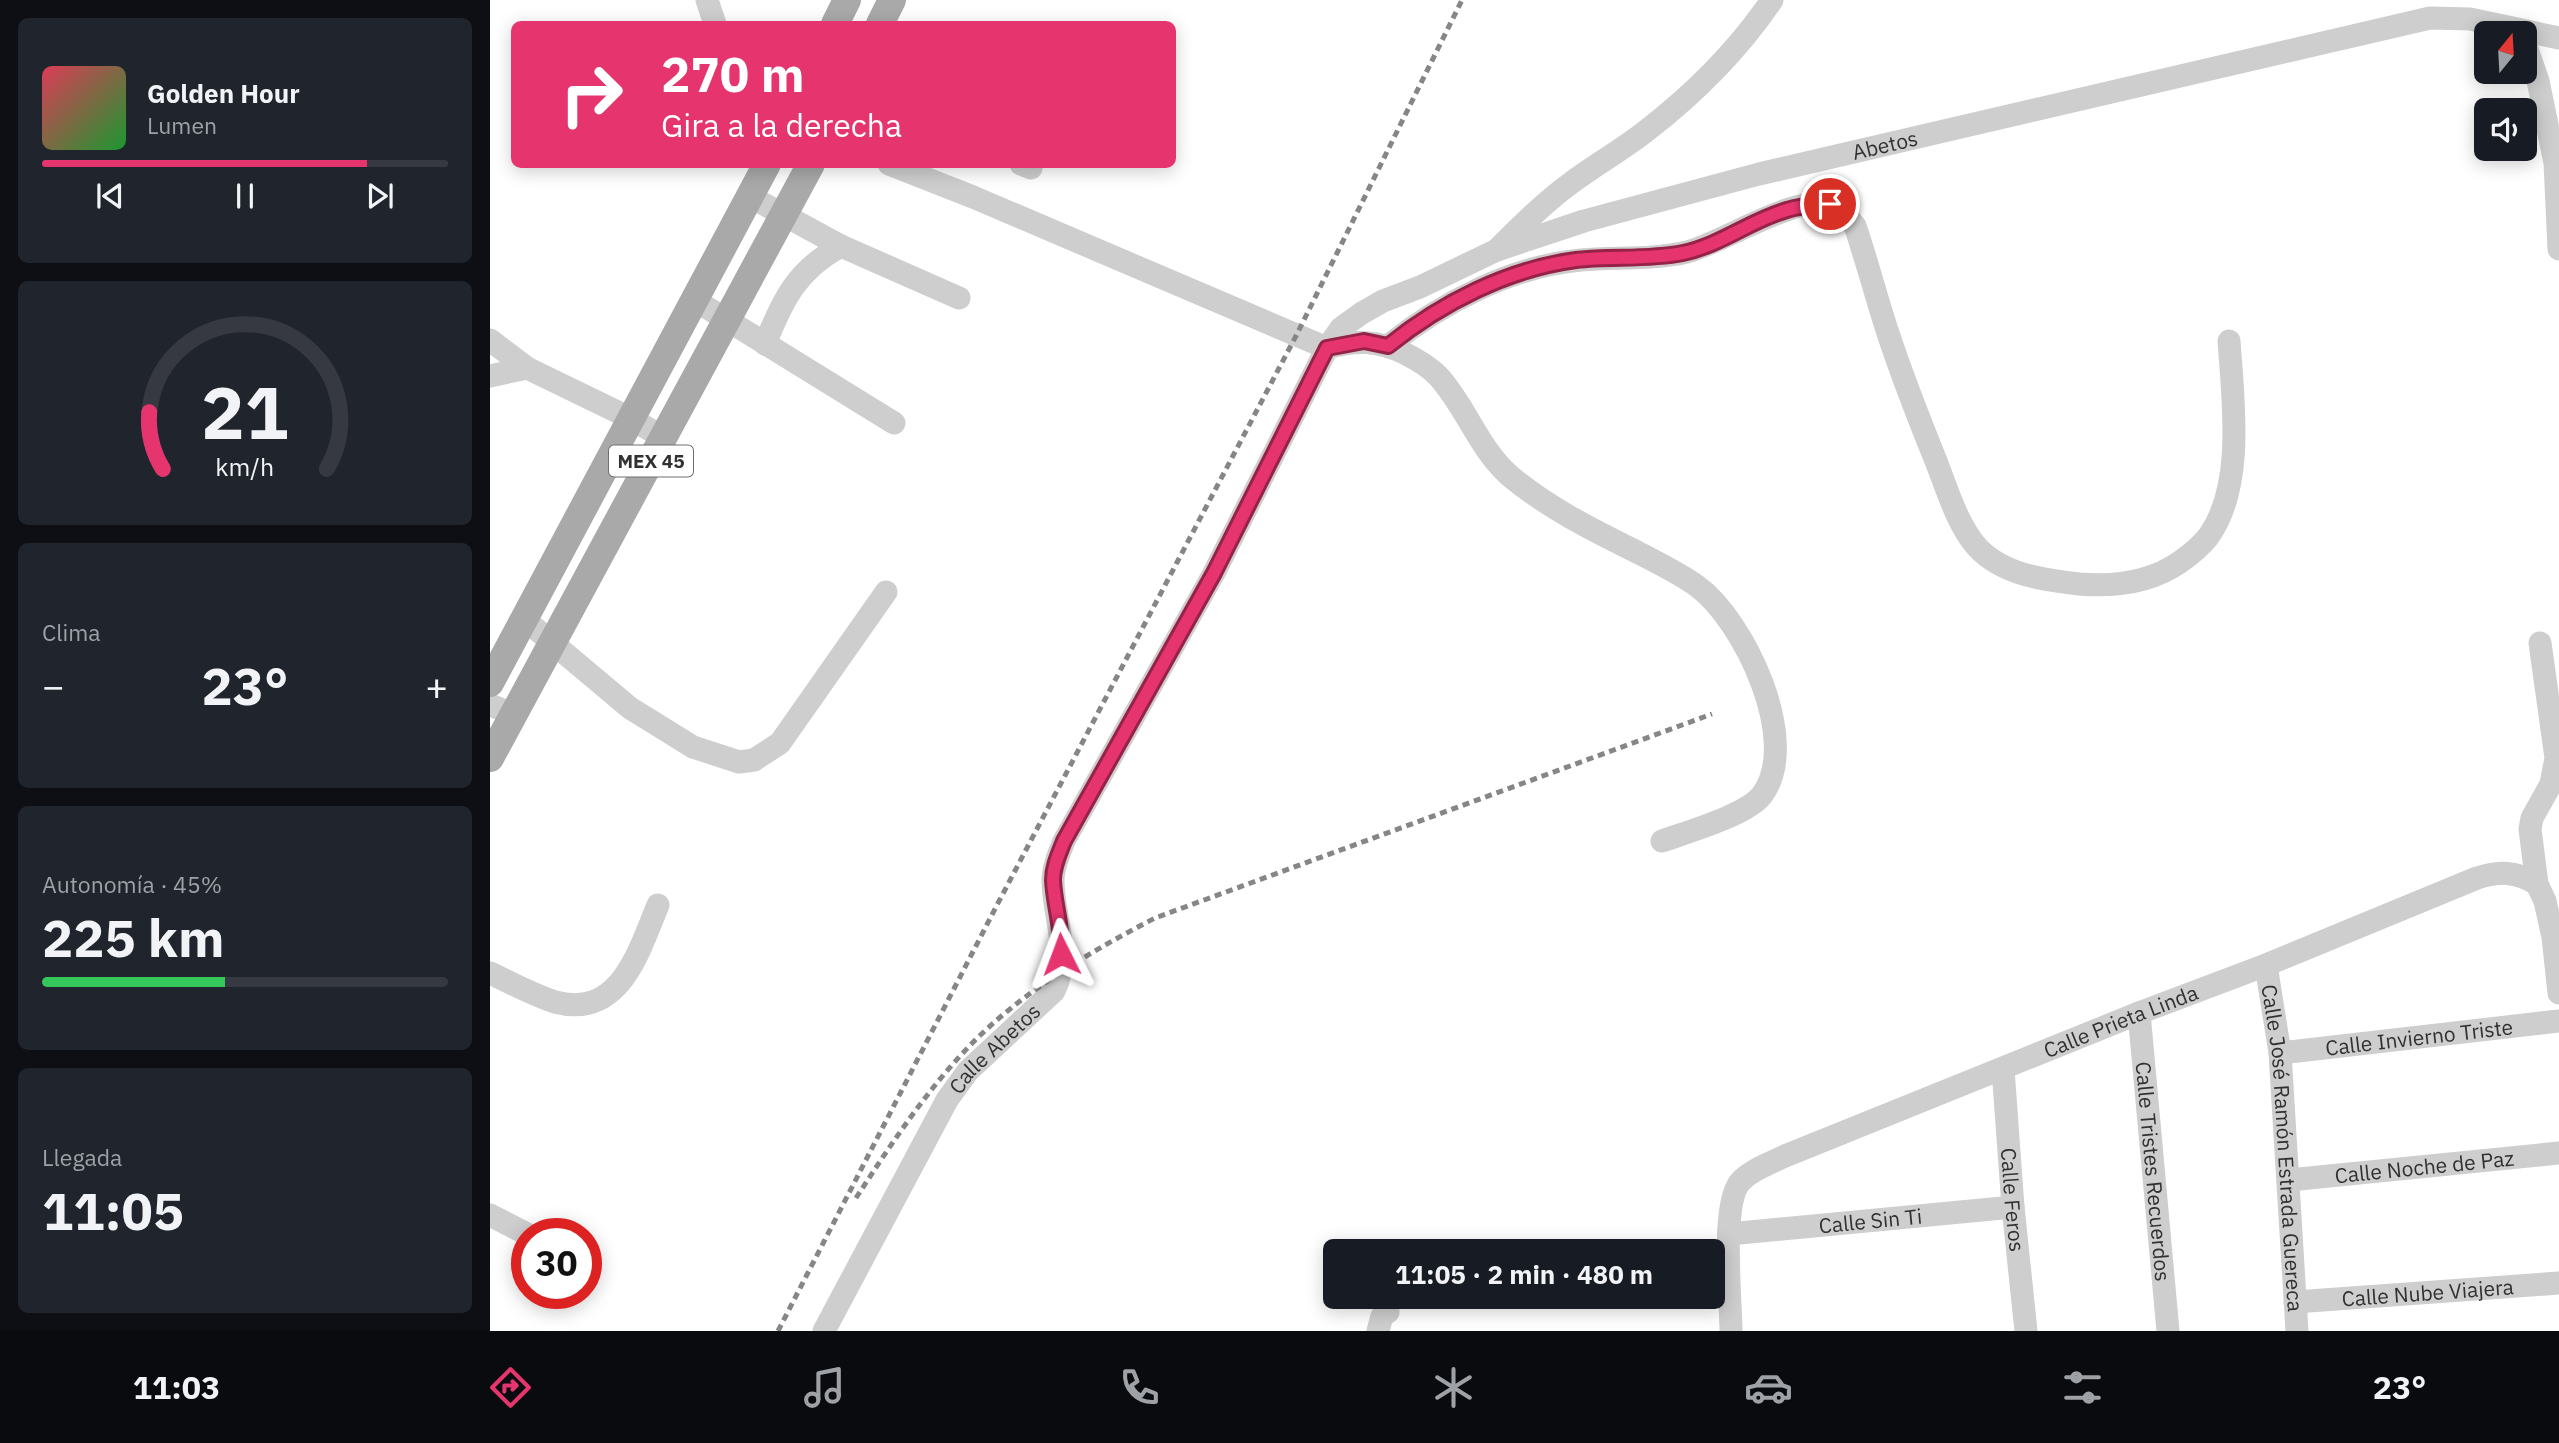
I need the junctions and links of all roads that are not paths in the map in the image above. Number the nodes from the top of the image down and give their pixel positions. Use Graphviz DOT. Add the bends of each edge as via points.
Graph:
graph roads {
  1 [pos="707,0"];
  2 [pos="847,0"];
  3 [pos="892,0"];
  4 [pos="1772,0"];
  5 [pos="714,21"];
  6 [pos="836,21"];
  7 [pos="882,21"];
  8 [pos="2476,21"];
  9 [pos="2538,36"];
  10 [pos="2559,38"];
  11 [pos="2538,81"];
  12 [pos="764,168"];
  13 [pos="809,168"];
  14 [pos="898,168"];
  15 [pos="749,196"];
  16 [pos="784,215"];
  17 [pos="841,246"];
  18 [pos="2559,249"];
  19 [pos="1497,250"];
  20 [pos="959,298"];
  21 [pos="693,299"];
  22 [pos="726,320"];
  23 [pos="490,340"];
  24 [pos="2229,341"];
  25 [pos="765,344"];
  26 [pos="1388,346"];
  27 [pos="1327,348"];
  28 [pos="527,368"];
  29 [pos="490,376"];
  30 [pos="630,418"];
  31 [pos="894,423"];
  32 [pos="664,438"];
  33 [pos="886,592"];
  34 [pos="524,619"];
  35 [pos="551,643"];
  36 [pos="2540,643"];
  37 [pos="490,683"];
  38 [pos="501,710"];
  39 [pos="490,758"];
  40 [pos="1662,841"];
  41 [pos="2537,884"];
  42 [pos="658,905"];
  43 [pos="2266,965"];
  44 [pos="490,973"];
  45 [pos="2559,993"];
  46 [pos="2139,1013"];
  47 [pos="2559,1021"];
  48 [pos="2280,1053"];
  49 [pos="2003,1069"];
  50 [pos="2559,1153"];
  51 [pos="2289,1180"];
  52 [pos="2013,1207"];
  53 [pos="490,1215"];
  54 [pos="1729,1223"];
  55 [pos="511,1226"];
  56 [pos="2559,1283"];
  57 [pos="2295,1302"];
  58 [pos="824,1331"];
  59 [pos="1731,1331"];
  60 [pos="2026,1331"];
  61 [pos="2168,1331"];
  62 [pos="2297,1331"];
  1 -- 5 [label="street"];
  2 -- 6 [label="main road"];
  3 -- 7 [label="main road"];
  4 -- 19 [label="street" via="1749,33 1676,107 1569,184"];
  8 -- 19 [label="street, Abetos" via="2430,18 1759,174 1584,221"];
  9 -- 10 [label="street, Abetos"];
  11 -- 18 [label="street" via="2555,163"];
  12 -- 15 [label="main road, MEX 45"];
  13 -- 16 [label="main road, MEX 45"];
  14 -- 27 [label="street"];
  15 -- 16 [label="street"];
  15 -- 21 [label="main road, MEX 45"];
  16 -- 17 [label="street"];
  16 -- 22 [label="main road, MEX 45"];
  17 -- 20 [label="street"];
  17 -- 25 [label="street" via="801,275"];
  19 -- 27 [label="street, Abetos" via="1362,313 1341,328"];
  21 -- 22 [label="street"];
  21 -- 30 [label="main road, MEX 45"];
  22 -- 25 [label="street"];
  22 -- 32 [label="main road, MEX 45"];
  23 -- 28 [label="street"];
  24 -- 26 [label="street" via="2234,429 2231,472 2208,537 2170,569 2150,578 2098,585 2021,574 1977,546 1962,524 1907,387 1855,226 1830,204 1786,210 1709,246 1683,253 1579,260 1523,272 1425,318"];
  25 -- 31 [label="street"];
  26 -- 27 [label="street" via="1364,341"];
  26 -- 40 [label="street" via="1438,376 1490,455 1508,474 1566,515 1699,587 1735,629 1768,699 1775,747 1772,774 1762,796 1747,807"];
  27 -- 58 [label="street, Calle Abetos" via="1214,573 1064,841 1053,879 1062,937 1054,991 968,1071 947,1100"];
  28 -- 29 [label="street"];
  28 -- 30 [label="street"];
  30 -- 32 [label="street"];
  30 -- 34 [label="main road, MEX 45"];
  32 -- 35 [label="main road, MEX 45"];
  33 -- 35 [label="street" via="780,743 754,760 739,762 693,747 630,708"];
  34 -- 35 [label="street"];
  34 -- 37 [label="main road, MEX 45"];
  35 -- 38 [label="main road, MEX 45"];
  36 -- 41 [label="street" via="2556,758 2551,784 2530,828"];
  38 -- 39 [label="main road, MEX 45"];
  41 -- 43 [label="street, Calle Prieta Linda" via="2512,872 2477,877"];
  41 -- 45 [label="street" via="2553,937"];
  42 -- 44 [label="street" via="624,976 593,1003 552,1001"];
  43 -- 46 [label="street, Calle Prieta Linda"];
  43 -- 48 [label="street, Calle José Ramón Estrada Guereca"];
  46 -- 49 [label="street, Calle Prieta Linda"];
  46 -- 61 [label="street, Calle Tristes Recuerdos"];
  47 -- 48 [label="street, Calle Invierno Triste"];
  48 -- 51 [label="street, Calle José Ramón Estrada Guereca"];
  49 -- 52 [label="street, Calle Feros"];
  49 -- 54 [label="street, Calle Prieta Linda" via="1758,1170 1735,1190"];
  50 -- 51 [label="street, Calle Noche de Paz"];
  51 -- 57 [label="street, Calle José Ramón Estrada Guereca"];
  52 -- 54 [label="street, Calle Sin Ti"];
  52 -- 60 [label="street, Calle Feros"];
  53 -- 55 [label="street"];
  54 -- 59 [label="street"];
  56 -- 57 [label="street, Calle Nube Viajera"];
  57 -- 62 [label="street, Calle José Ramón Estrada Guereca"];
}
